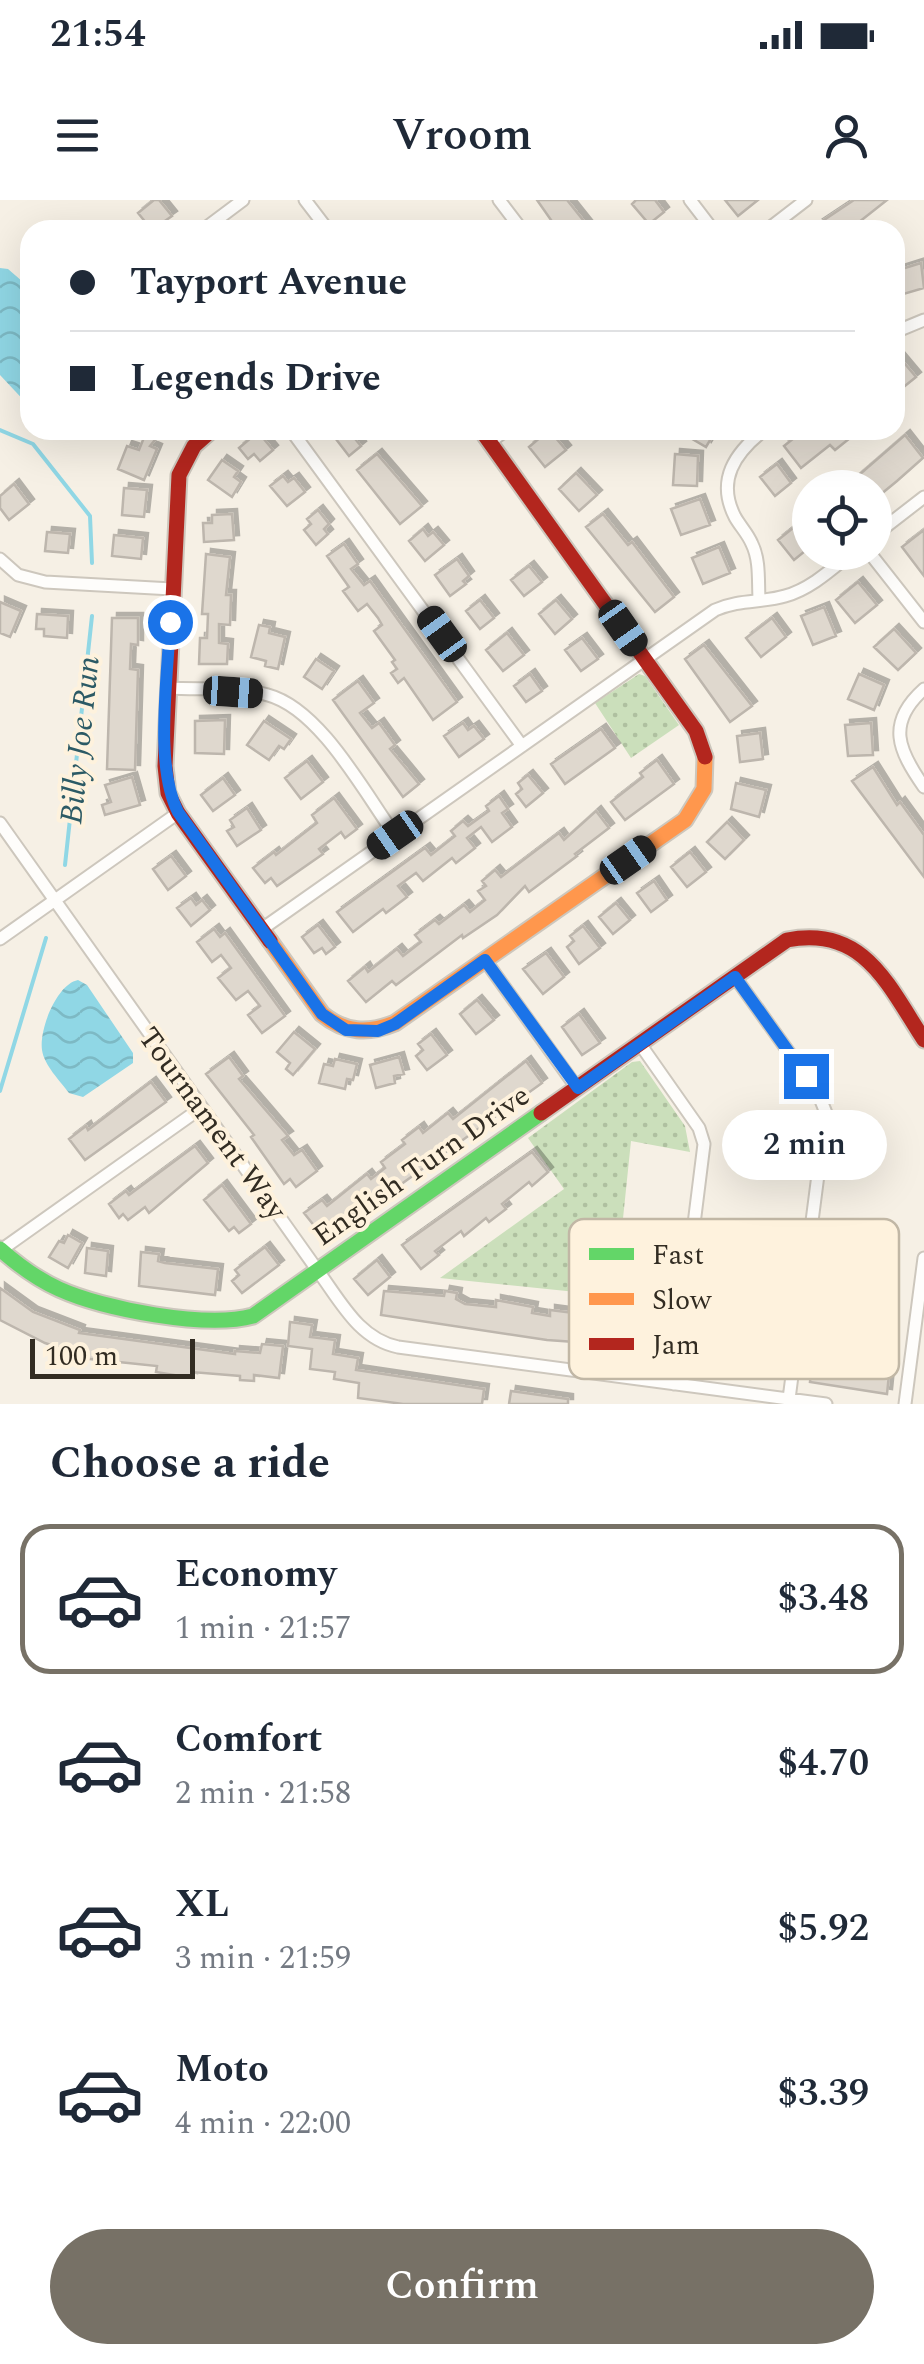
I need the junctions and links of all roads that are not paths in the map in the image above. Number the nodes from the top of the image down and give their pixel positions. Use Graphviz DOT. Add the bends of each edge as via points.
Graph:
graph roads {
  1 [pos="243,200"];
  2 [pos="305,200"];
  3 [pos="690,200"];
  4 [pos="806,200"];
  5 [pos="217,220"];
  6 [pos="320,220"];
  7 [pos="705,220"];
  8 [pos="780,220"];
  9 [pos="201,440"];
  10 [pos="299,440"];
  11 [pos="489,440"];
  12 [pos="753,440"];
  13 [pos="924,497"];
  14 [pos="892,522"];
  15 [pos="0,559"];
  16 [pos="830,570"];
  17 [pos="883,570"];
  18 [pos="172,588"];
  19 [pos="759,598"];
  20 [pos="924,622"];
  21 [pos="645,659"];
  22 [pos="168,688"];
  23 [pos="924,689"];
  24 [pos="522,746"];
  25 [pos="924,788"];
  26 [pos="178,812"];
  27 [pos="0,823"];
  28 [pos="395,835"];
  29 [pos="54,900"];
  30 [pos="262,929"];
  31 [pos="0,939"];
  32 [pos="485,960"];
  33 [pos="735,977"];
  34 [pos="924,1040"];
  35 [pos="640,1044"];
  36 [pos="578,1088"];
  37 [pos="201,1108"];
  38 [pos="695,1219"];
  39 [pos="812,1219"];
  40 [pos="0,1250"];
  41 [pos="924,1258"];
  42 [pos="318,1271"];
  43 [pos="569,1369"];
  44 [pos="638,1379"];
  45 [pos="675,1379"];
  46 [pos="792,1379"];
  47 [pos="674,1384"];
  48 [pos="789,1399"];
  49 [pos="826,1404"];
  50 [pos="905,1404"];
  1 -- 5 [label="street"];
  2 -- 6 [label="street"];
  3 -- 7 [label="street"];
  4 -- 8 [label="street"];
  9 -- 18 [label="street" via="179,475"];
  10 -- 24 [label="street"];
  11 -- 21 [label="street"];
  12 -- 19 [label="street" via="736,456 727,483 731,508 753,545"];
  13 -- 14 [label="street"];
  15 -- 18 [label="street" via="18,575 45,582"];
  16 -- 19 [label="street" via="785,596"];
  17 -- 20 [label="street"];
  18 -- 22 [label="street"];
  19 -- 21 [label="street" via="715,610"];
  21 -- 24 [label="street"];
  21 -- 32 [label="street" via="696,731 708,767 706,790 685,820"];
  22 -- 26 [label="street" via="165,766"];
  22 -- 28 [label="street" via="266,694 293,704 314,722"];
  23 -- 25 [label="street" via="908,704 900,742"];
  24 -- 28 [label="street"];
  26 -- 29 [label="street"];
  26 -- 30 [label="street"];
  27 -- 29 [label="street, Tournament Way"];
  28 -- 30 [label="street"];
  29 -- 31 [label="street"];
  29 -- 37 [label="street, Tournament Way"];
  30 -- 32 [label="street" via="322,1014 346,1030 395,1024"];
  32 -- 36 [label="street"];
  33 -- 34 [label="street, English Turn Drive" via="786,940 829,935 860,951"];
  33 -- 35 [label="street, English Turn Drive"];
  33 -- 39 [label="street" via="824,1103"];
  35 -- 36 [label="street, English Turn Drive"];
  35 -- 38 [label="street" via="704,1144"];
  36 -- 42 [label="street, English Turn Drive"];
  37 -- 40 [label="street"];
  37 -- 42 [label="street, Tournament Way"];
  40 -- 42 [label="street, English Turn Drive" via="76,1298 226,1322 253,1316"];
  41 -- 50 [label="street"];
  42 -- 43 [label="street, Tournament Way" via="361,1329 386,1344"];
  44 -- 47 [label="street, Tournament Way"];
  45 -- 47 [label="street"];
  46 -- 48 [label="street"];
  47 -- 48 [label="street, Tournament Way"];
  48 -- 49 [label="street, Tournament Way"];
}
